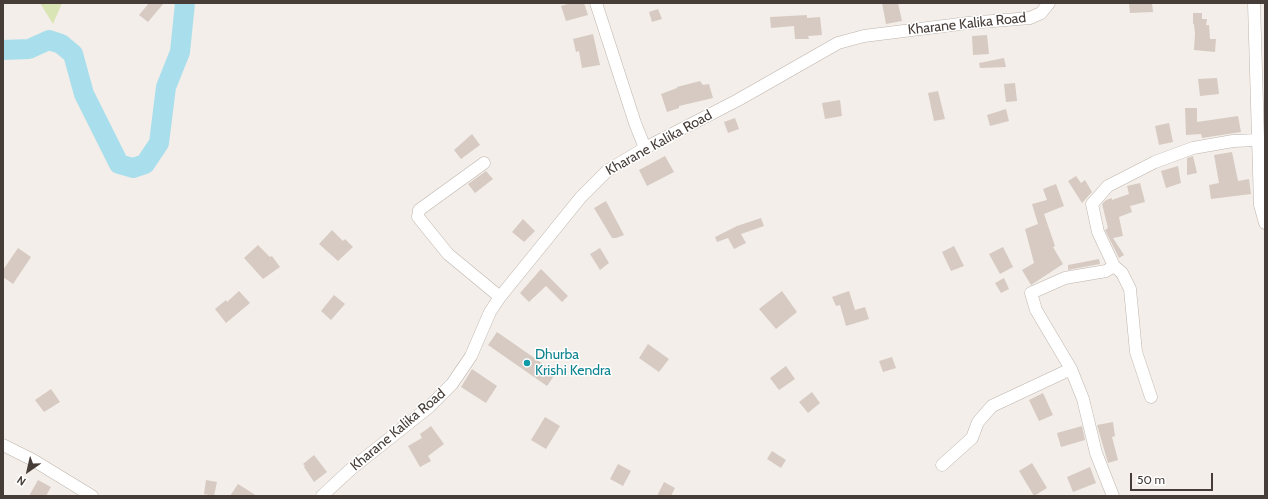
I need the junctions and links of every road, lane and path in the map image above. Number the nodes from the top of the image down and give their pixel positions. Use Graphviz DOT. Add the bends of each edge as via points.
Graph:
graph roads {
  1 [pos="596,3"];
  2 [pos="1049,3"];
  3 [pos="1254,3"];
  4 [pos="1258,140"];
  5 [pos="645,148"];
  6 [pos="484,163"];
  7 [pos="1265,223"];
  8 [pos="1114,266"];
  9 [pos="500,297"];
  10 [pos="1071,369"];
  11 [pos="1151,396"];
  12 [pos="3,445"];
  13 [pos="942,465"];
  14 [pos="92,496"];
  15 [pos="322,496"];
  16 [pos="1112,496"];
  1 -- 5 [label="street"];
  2 -- 5 [label="street, Kharane Kalika Road" via="1041,13 1030,18 864,36 838,43 738,100"];
  3 -- 4 [label="street"];
  4 -- 7 [label="street" via="1260,205"];
  4 -- 8 [label="street" via="1233,141 1193,148 1155,162 1108,186 1092,204 1098,232"];
  5 -- 9 [label="street, Kharane Kalika Road" via="607,171 593,183"];
  6 -- 9 [label="street" via="419,210 418,217 448,254"];
  8 -- 10 [label="street" via="1106,271 1065,278 1031,293 1036,310"];
  8 -- 11 [label="street" via="1122,273 1130,290 1136,352"];
  9 -- 15 [label="street, Kharane Kalika Road" via="490,312 471,356 452,384 429,407 351,469"];
  10 -- 13 [label="street" via="992,406 978,422 972,438"];
  10 -- 16 [label="street" via="1083,399 1096,453"];
  12 -- 14 [label="street"];
}
